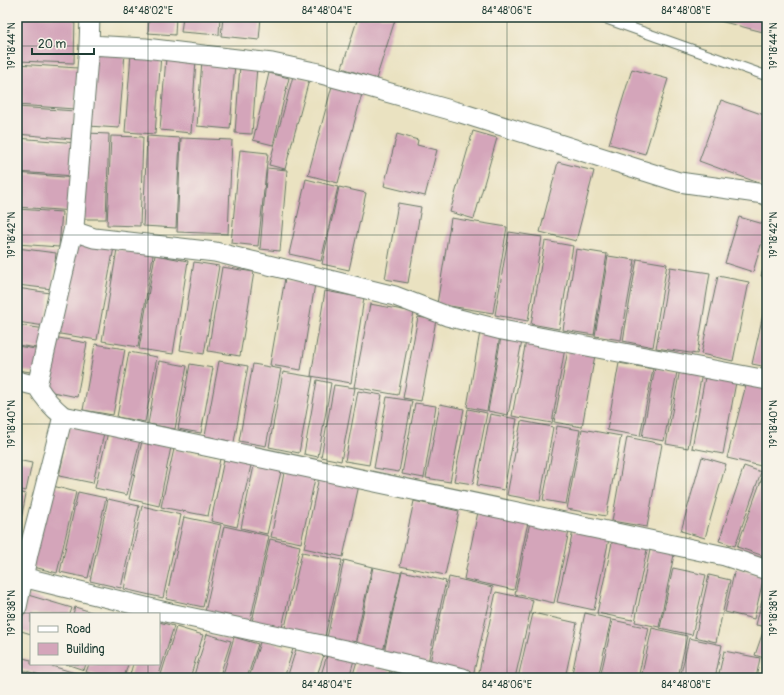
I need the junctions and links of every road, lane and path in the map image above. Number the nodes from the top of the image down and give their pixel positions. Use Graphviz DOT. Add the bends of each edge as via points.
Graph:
graph roads {
  1 [pos="90,17"];
  2 [pos="601,17"];
  3 [pos="89,45"];
  4 [pos="767,76"];
  5 [pos="767,196"];
  6 [pos="74,227"];
  7 [pos="767,380"];
  8 [pos="17,381"];
  9 [pos="37,386"];
  10 [pos="63,416"];
  11 [pos="767,570"];
  12 [pos="22,577"];
  13 [pos="17,607"];
  14 [pos="463,678"];
  1 -- 3 [label="street"];
  2 -- 4 [label="lane"];
  3 -- 5 [label="street" via="145,48 272,63 314,72 461,113 679,182"];
  3 -- 6 [label="street"];
  6 -- 7 [label="street" via="79,233 94,238 215,252 373,290 446,316 502,330"];
  6 -- 9 [label="street"];
  8 -- 9 [label="street"];
  9 -- 10 [label="street" via="51,406"];
  10 -- 11 [label="street" via="725,556"];
  10 -- 12 [label="street"];
  12 -- 13 [label="street"];
  12 -- 14 [label="street" via="170,613"];
}
